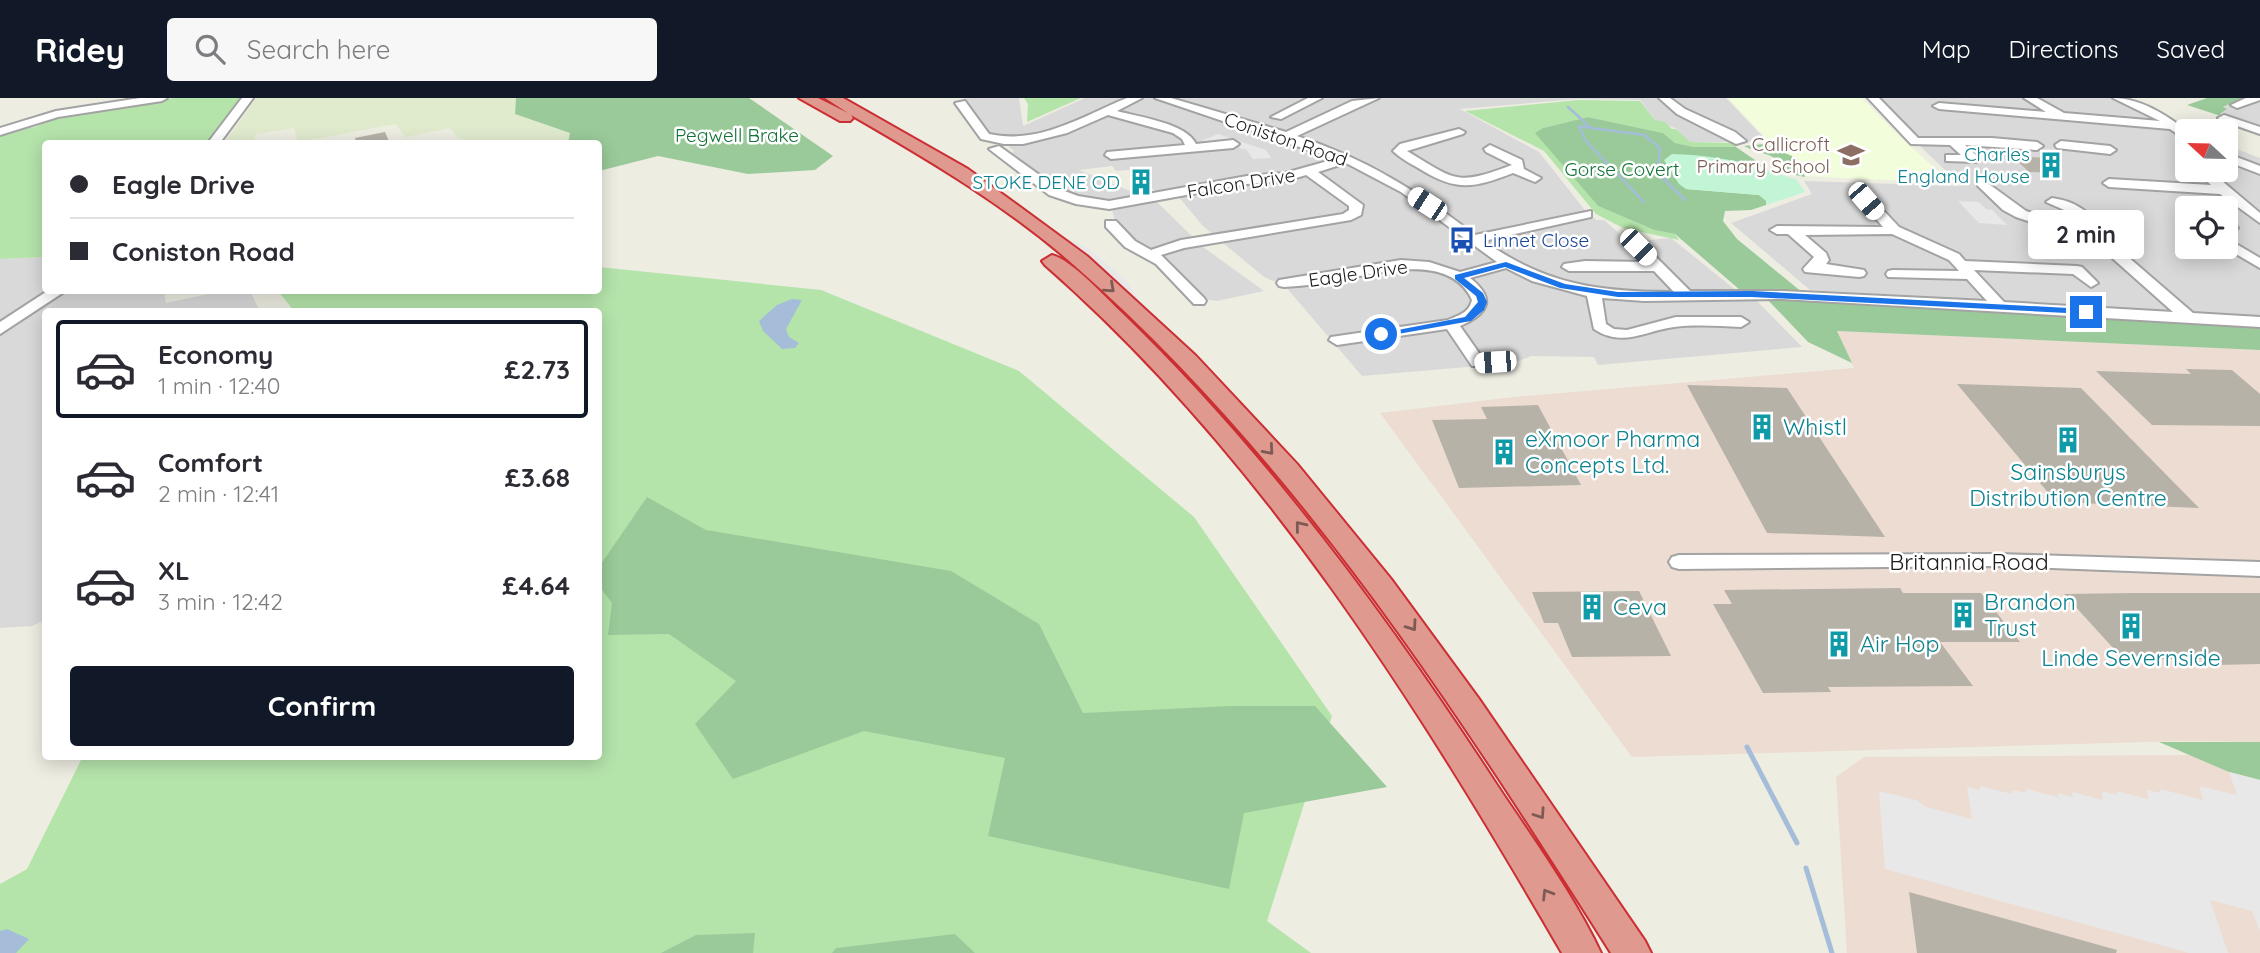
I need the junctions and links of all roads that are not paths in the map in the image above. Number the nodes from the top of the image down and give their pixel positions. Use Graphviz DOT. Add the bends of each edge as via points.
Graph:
graph roads {
  1 [pos="162,98"];
  2 [pos="248,98"];
  3 [pos="806,98"];
  4 [pos="832,98"];
  5 [pos="1137,98"];
  6 [pos="1160,98"];
  7 [pos="1317,98"];
  8 [pos="1374,98"];
  9 [pos="1664,98"];
  10 [pos="1873,98"];
  11 [pos="2029,98"];
  12 [pos="2118,98"];
  13 [pos="2256,98"];
  14 [pos="2236,105"];
  15 [pos="959,106"];
  16 [pos="1939,106"];
  17 [pos="1977,109"];
  18 [pos="1106,111"];
  19 [pos="1275,116"];
  20 [pos="1986,122"];
  21 [pos="2174,126"];
  22 [pos="2079,131"];
  23 [pos="0,132"];
  24 [pos="1460,133"];
  25 [pos="2260,135"];
  26 [pos="1288,136"];
  27 [pos="216,140"];
  28 [pos="1740,141"];
  29 [pos="1954,142"];
  30 [pos="1226,143"];
  31 [pos="2061,145"];
  32 [pos="1192,148"];
  33 [pos="2035,148"];
  34 [pos="1490,149"];
  35 [pos="1001,150"];
  36 [pos="2110,150"];
  37 [pos="1112,156"];
  38 [pos="1348,159"];
  39 [pos="1950,159"];
  40 [pos="2238,162"];
  41 [pos="1515,170"];
  42 [pos="2260,170"];
  43 [pos="1309,171"];
  44 [pos="1535,178"];
  45 [pos="1420,181"];
  46 [pos="2214,182"];
  47 [pos="1982,183"];
  48 [pos="2109,183"];
  49 [pos="2222,190"];
  50 [pos="1861,198"];
  51 [pos="2052,202"];
  52 [pos="1587,214"];
  53 [pos="2260,219"];
  54 [pos="1111,223"];
  55 [pos="1894,230"];
  56 [pos="2083,235"];
  57 [pos="1474,239"];
  58 [pos="2238,243"];
  59 [pos="1638,247"];
  60 [pos="1152,254"];
  61 [pos="1574,263"];
  62 [pos="1506,264"];
  63 [pos="2260,264"];
  64 [pos="1658,267"];
  65 [pos="1813,268"];
  66 [pos="1967,270"];
  67 [pos="1859,273"];
  68 [pos="1893,274"];
  69 [pos="1458,277"];
  70 [pos="2091,283"];
  71 [pos="1295,285"];
  72 [pos="1594,292"];
  73 [pos="54,294"];
  74 [pos="1685,295"];
  75 [pos="1199,297"];
  76 [pos="2000,306"];
  77 [pos="2188,317"];
  78 [pos="2260,322"];
  79 [pos="1451,324"];
  80 [pos="1735,325"];
  81 [pos="0,329"];
  82 [pos="1336,340"];
  83 [pos="1495,362"];
  84 [pos="1679,562"];
  85 [pos="2260,569"];
  86 [pos="1582,953"];
  87 [pos="1632,953"];
  1 -- 23 [label="street" via="56,114"];
  2 -- 27 [label="street"];
  86 -- 3 [label="highway, one-way" via="1428,705 1301,527 1200,406 1130,333 1017,231 911,156"];
  4 -- 87 [label="highway, one-way" via="925,149 1037,225 1152,326 1226,400 1329,518 1403,613"];
  5 -- 18 [label="street"];
  6 -- 26 [label="street, Coniston Road"];
  7 -- 19 [label="street"];
  8 -- 26 [label="street"];
  9 -- 28 [label="street" via="1678,111"];
  10 -- 29 [label="street" via="1911,139"];
  11 -- 22 [label="street"];
  12 -- 21 [label="street"];
  13 -- 14 [label="street"];
  15 -- 18 [label="street" via="985,137 1013,141 1053,133"];
  16 -- 17 [label="street"];
  17 -- 20 [label="street"];
  17 -- 22 [label="street"];
  18 -- 32 [label="street" via="1177,131 1187,137"];
  21 -- 22 [label="street"];
  22 -- 31 [label="street"];
  22 -- 36 [label="street"];
  24 -- 45 [label="street" via="1399,152"];
  25 -- 25 [label="street" via="2241,134 2226,124"];
  26 -- 38 [label="street, Coniston Road"];
  29 -- 33 [label="street"];
  29 -- 39 [label="street" via="1973,159"];
  30 -- 32 [label="street"];
  32 -- 37 [label="street"];
  34 -- 41 [label="street" via="1518,163"];
  35 -- 43 [label="street, Falcon Drive" via="1054,192 1076,201 1109,205"];
  38 -- 43 [label="street, Falcon Drive"];
  38 -- 45 [label="street, Coniston Road"];
  40 -- 42 [label="street"];
  41 -- 44 [label="street"];
  41 -- 45 [label="street" via="1470,183"];
  43 -- 60 [label="street, Falcon Drive" via="1356,205 1356,212 1224,233"];
  45 -- 57 [label="street, Coniston Road"];
  46 -- 49 [label="street"];
  47 -- 56 [label="street" via="2021,214"];
  48 -- 49 [label="street"];
  49 -- 53 [label="street"];
  50 -- 55 [label="street"];
  51 -- 56 [label="street" via="2067,203 2091,224 2094,228"];
  52 -- 57 [label="street" via="1566,214"];
  54 -- 60 [label="street" via="1130,244"];
  55 -- 65 [label="street" via="1784,230 1818,251 1822,260"];
  55 -- 66 [label="street" via="1944,251"];
  56 -- 77 [label="street" via="2115,253"];
  57 -- 62 [label="street, Coniston Road"];
  58 -- 63 [label="street"];
  59 -- 64 [label="street"];
  60 -- 75 [label="street"];
  61 -- 64 [label="street"];
  62 -- 69 [label="street"];
  62 -- 72 [label="street, Coniston Road" via="1552,284"];
  64 -- 74 [label="street"];
  65 -- 67 [label="street"];
  66 -- 68 [label="street"];
  66 -- 70 [label="street" via="2077,270"];
  66 -- 76 [label="street"];
  69 -- 71 [label="street, Eagle Drive" via="1426,265 1400,264"];
  69 -- 79 [label="street, Eagle Drive" via="1482,302 1468,319"];
  72 -- 74 [label="street, Coniston Road"];
  72 -- 80 [label="street" via="1603,334 1631,335 1675,322"];
  73 -- 81 [label="street"];
  74 -- 76 [label="street, Coniston Road"];
  76 -- 77 [label="street, Coniston Road"];
  77 -- 78 [label="street, Coniston Road"];
  79 -- 82 [label="street, Eagle Drive" via="1364,341"];
  79 -- 83 [label="street" via="1471,363"];
  84 -- 85 [label="street, Britannia Road" via="1997,560"];
}
